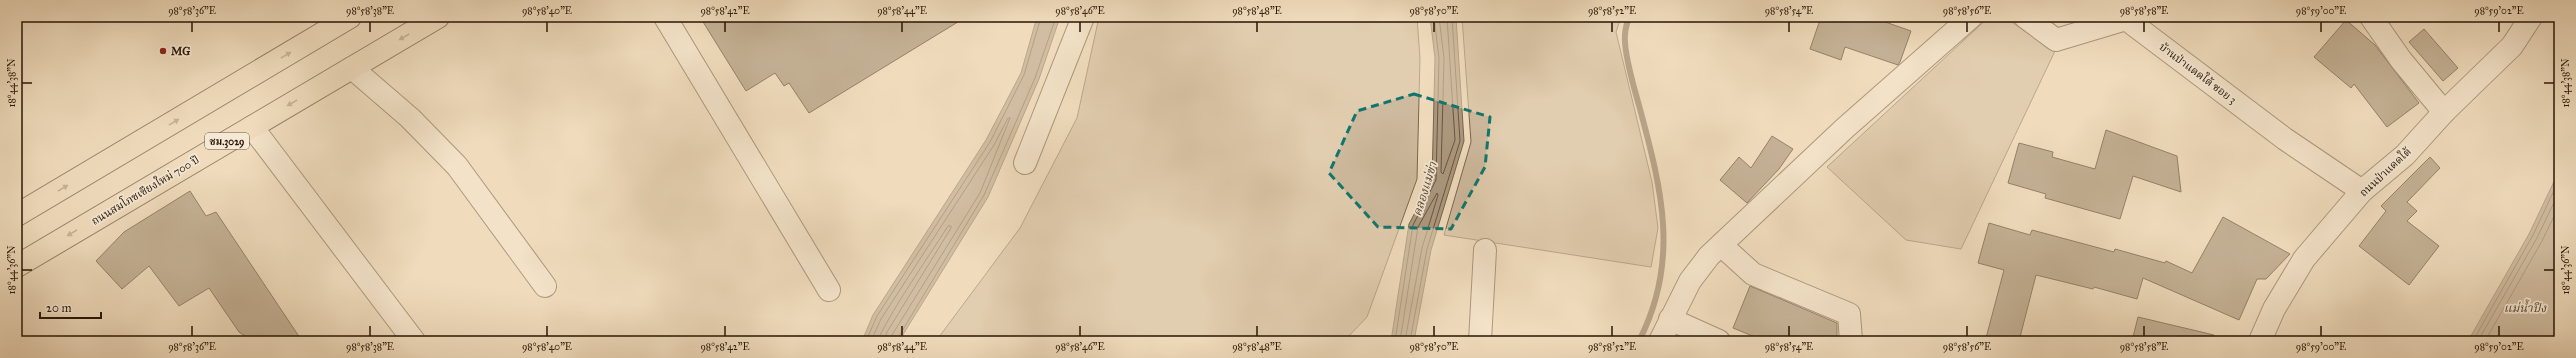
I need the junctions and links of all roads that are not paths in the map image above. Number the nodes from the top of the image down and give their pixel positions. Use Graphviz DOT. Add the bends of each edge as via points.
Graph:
graph roads {
  1 [pos="350,17"];
  2 [pos="438,17"];
  3 [pos="665,17"];
  4 [pos="1083,17"];
  5 [pos="1971,17"];
  6 [pos="2025,17"];
  7 [pos="2371,17"];
  8 [pos="2531,17"];
  9 [pos="352,68"];
  10 [pos="2444,112"];
  11 [pos="252,127"];
  12 [pos="1025,163"];
  13 [pos="2362,191"];
  14 [pos="17,215"];
  15 [pos="1721,245"];
  16 [pos="1485,250"];
  17 [pos="17,266"];
  18 [pos="545,286"];
  19 [pos="829,290"];
  20 [pos="1670,319"];
  21 [pos="414,341"];
  22 [pos="1480,341"];
  23 [pos="1660,341"];
  24 [pos="1719,341"];
  25 [pos="1851,341"];
  26 [pos="2260,341"];
  14 -- 1 [label="main road, one-way"];
  2 -- 9 [label="main road, ถนนสมโภชเชียงใหม่ 700 ปี / ชม.3029, one-way"];
  3 -- 19 [label="street"];
  4 -- 12 [label="street"];
  5 -- 15 [label="street" via="1845,128"];
  6 -- 13 [label="street, บ้านป่าแดดใต้ ซอย 3" via="2056,40 2126,19 2284,139"];
  7 -- 10 [label="street" via="2401,60"];
  8 -- 10 [label="street, ถนนป่าแดดใต้" via="2512,46"];
  9 -- 11 [label="main road, ถนนสมโภชเชียงใหม่ 700 ปี / ชม.3029, one-way"];
  9 -- 18 [label="street" via="410,118 457,166"];
  10 -- 13 [label="street, ถนนป่าแดดใต้" via="2405,155"];
  11 -- 17 [label="main road, ถนนสมโภชเชียงใหม่ 700 ปี / ชม.3029, one-way"];
  11 -- 21 [label="street"];
  13 -- 26 [label="street, ถนนป่าแดดใต้" via="2304,259 2274,309"];
  15 -- 20 [label="street" via="1698,268"];
  15 -- 25 [label="street" via="1753,274 1849,314"];
  16 -- 22 [label="street"];
  20 -- 23 [label="street"];
  20 -- 24 [label="street"];
}
